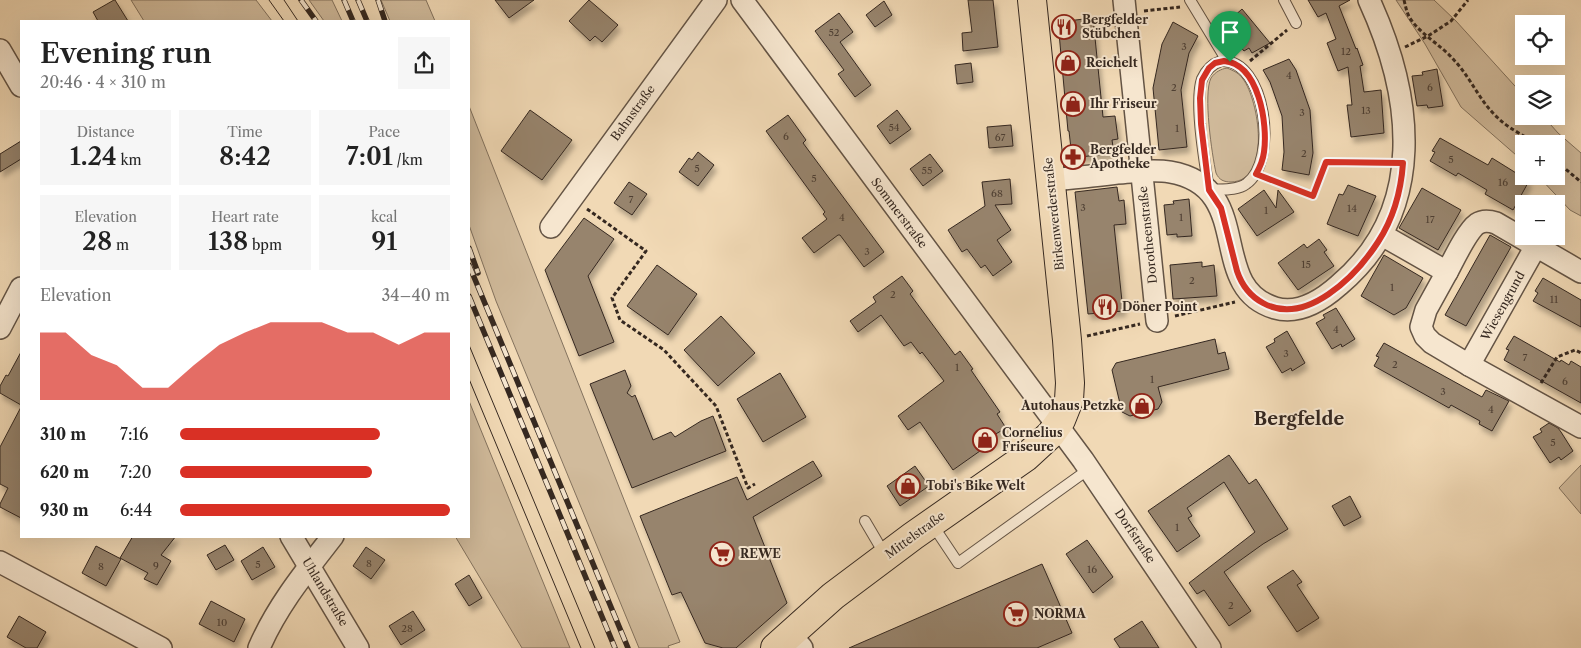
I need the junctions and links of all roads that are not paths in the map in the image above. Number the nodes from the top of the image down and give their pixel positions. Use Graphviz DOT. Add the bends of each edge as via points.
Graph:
graph roads {
  1 [pos="716,0"];
  2 [pos="742,0"];
  3 [pos="1032,0"];
  4 [pos="1284,0"];
  5 [pos="1369,0"];
  6 [pos="1192,3"];
  7 [pos="1124,7"];
  8 [pos="1296,23"];
  9 [pos="0,50"];
  10 [pos="1227,61"];
  11 [pos="20,84"];
  12 [pos="1141,171"];
  13 [pos="1050,180"];
  14 [pos="1209,190"];
  15 [pos="551,227"];
  16 [pos="1382,235"];
  17 [pos="1536,246"];
  18 [pos="1447,272"];
  19 [pos="1581,272"];
  20 [pos="20,290"];
  21 [pos="1157,321"];
  22 [pos="0,328"];
  23 [pos="1469,365"];
  24 [pos="1058,426"];
  25 [pos="1581,428"];
  26 [pos="1090,470"];
  27 [pos="865,521"];
  28 [pos="931,523"];
  29 [pos="292,538"];
  30 [pos="332,538"];
  31 [pos="886,556"];
  32 [pos="0,562"];
  33 [pos="310,567"];
  34 [pos="789,643"];
  35 [pos="161,648"];
  36 [pos="259,648"];
  37 [pos="358,648"];
  38 [pos="1210,648"];
  1 -- 15 [label="street, Bahnstraße"];
  2 -- 24 [label="street, Sommerstraße"];
  3 -- 13 [label="main road, Birkenwerderstraße"];
  4 -- 8 [label="lane"];
  5 -- 16 [label="street" via="1389,55 1401,107 1404,144 1397,199"];
  6 -- 10 [label="lane"];
  7 -- 12 [label="street, Dorotheenstraße"];
  9 -- 11 [label="street"];
  10 -- 14 [label="lane" via="1209,68 1200,85"];
  10 -- 14 [label="lane" via="1242,68 1251,78 1264,122 1264,152 1256,174 1247,184"];
  12 -- 13 [label="street"];
  12 -- 14 [label="street" via="1176,173"];
  12 -- 21 [label="street, Dorotheenstraße"];
  13 -- 24 [label="main road, Birkenwerderstraße" via="1070,383 1067,407"];
  14 -- 16 [label="street" via="1221,208 1244,286 1255,298 1276,308 1300,308 1326,296 1360,265"];
  16 -- 18 [label="street"];
  17 -- 18 [label="street" via="1487,221 1471,231"];
  17 -- 19 [label="street"];
  17 -- 23 [label="street, Wiesengrund"];
  18 -- 23 [label="street" via="1421,326 1424,336 1432,343"];
  20 -- 22 [label="street"];
  23 -- 25 [label="street"];
  24 -- 26 [label="street, Dorfstraße"];
  24 -- 28 [label="main road, Mittelstraße" via="1026,457"];
  26 -- 28 [label="lane" via="958,564"];
  26 -- 38 [label="street, Dorfstraße"];
  27 -- 31 [label="lane"];
  28 -- 31 [label="main road, Mittelstraße"];
  29 -- 33 [label="street, Uhlandstraße"];
  30 -- 33 [label="street"];
  31 -- 34 [label="main road, Mittelstraße" via="833,596"];
  32 -- 35 [label="street"];
  33 -- 36 [label="street" via="288,594"];
  33 -- 37 [label="street, Uhlandstraße"];
}
